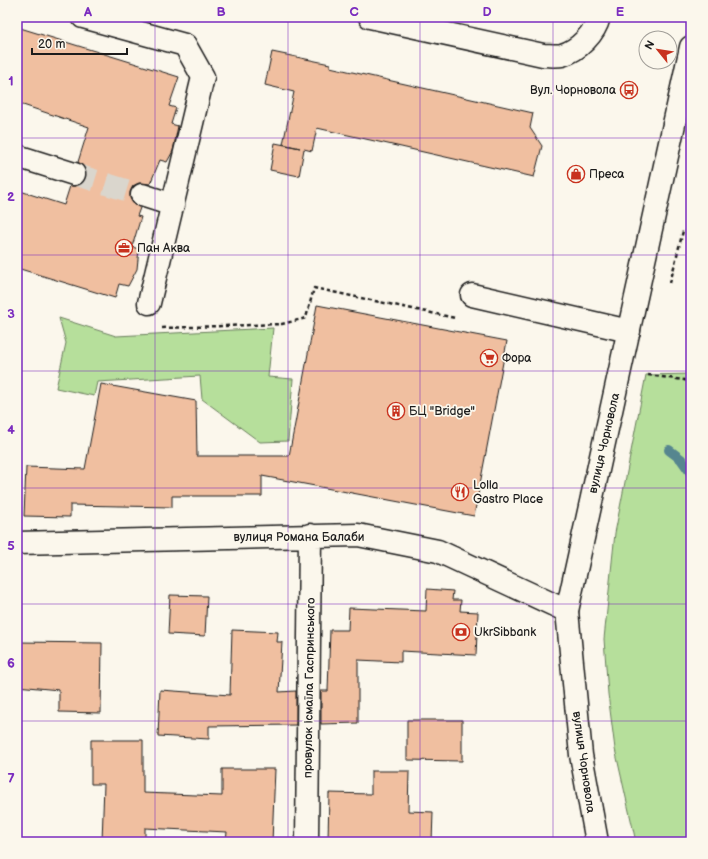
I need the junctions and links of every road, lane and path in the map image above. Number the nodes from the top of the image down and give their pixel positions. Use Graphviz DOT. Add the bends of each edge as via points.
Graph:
graph roads {
  1 [pos="83,17"];
  2 [pos="370,17"];
  3 [pos="599,17"];
  4 [pos="691,47"];
  5 [pos="17,156"];
  6 [pos="74,174"];
  7 [pos="142,195"];
  8 [pos="173,205"];
  9 [pos="691,231"];
  10 [pos="670,284"];
  11 [pos="472,295"];
  12 [pos="149,303"];
  13 [pos="460,319"];
  14 [pos="629,331"];
  15 [pos="648,367"];
  16 [pos="691,381"];
  17 [pos="310,535"];
  18 [pos="17,542"];
  19 [pos="567,611"];
  20 [pos="307,842"];
  21 [pos="597,842"];
  1 -- 8 [label="street" via="185,45 203,77"];
  2 -- 3 [label="street" via="543,55 562,55 580,45 597,26"];
  4 -- 14 [label="street, вулиця Чорновола"];
  5 -- 6 [label="street"];
  7 -- 8 [label="street"];
  8 -- 12 [label="street"];
  9 -- 10 [label="path" via="683,231"];
  11 -- 14 [label="street"];
  12 -- 13 [label="path" via="162,329 282,324 306,318 314,288"];
  14 -- 19 [label="street, вулиця Чорновола"];
  15 -- 16 [label="path" via="646,375"];
  17 -- 18 [label="street, вулиця Романа Балаби"];
  17 -- 19 [label="street, вулиця Романа Балаби" via="358,534 438,551"];
  17 -- 20 [label="street, провулок Ісмаїла Гаспринського"];
  19 -- 21 [label="street, вулиця Чорновола" via="581,755"];
}
